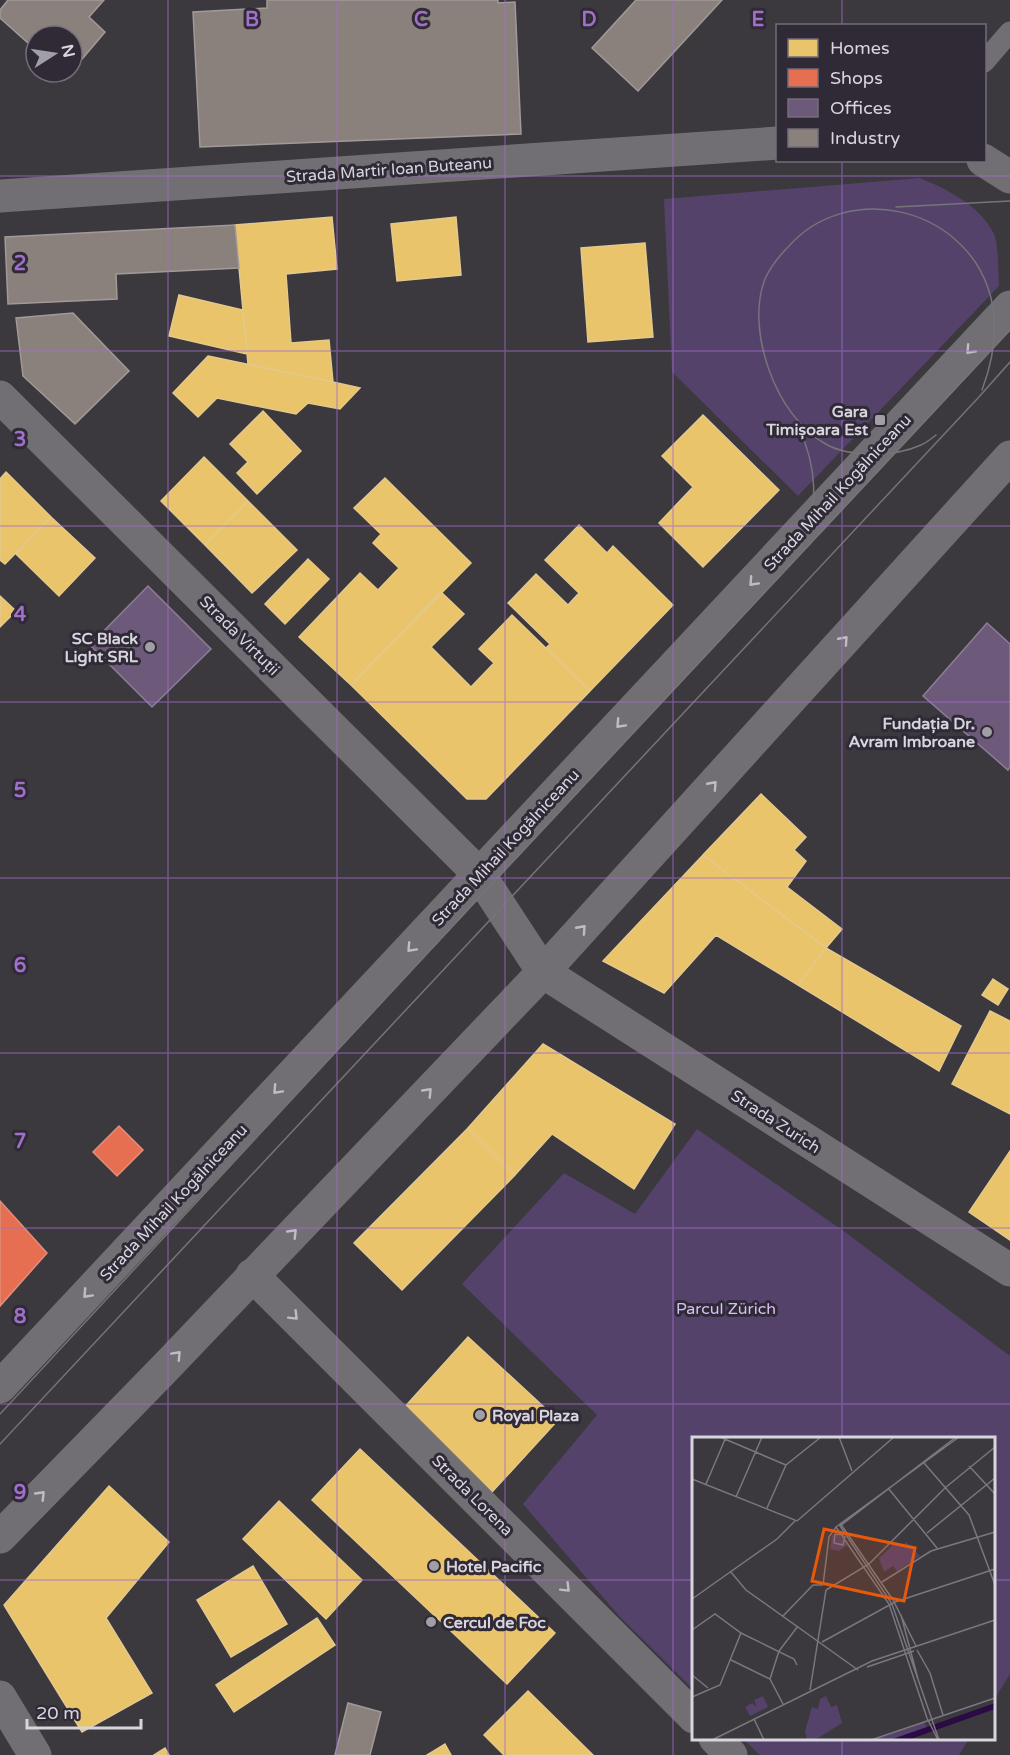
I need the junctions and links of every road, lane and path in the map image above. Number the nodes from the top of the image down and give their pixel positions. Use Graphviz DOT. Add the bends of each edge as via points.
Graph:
graph roads {
  1 [pos="1010,32"];
  2 [pos="986,60"];
  3 [pos="776,143"];
  4 [pos="986,162"];
  5 [pos="1010,177"];
  6 [pos="0,196"];
  7 [pos="1010,307"];
  8 [pos="0,397"];
  9 [pos="1010,458"];
  10 [pos="479,874"];
  11 [pos="543,972"];
  12 [pos="1010,1270"];
  13 [pos="252,1275"];
  14 [pos="0,1387"];
  15 [pos="0,1537"];
  16 [pos="0,1697"];
  17 [pos="692,1716"];
  18 [pos="717,1740"];
  19 [pos="35,1755"];
  20 [pos="731,1755"];
  1 -- 2 [label="lane"];
  3 -- 6 [label="street, Strada Martir Ioan Buteanu"];
  4 -- 5 [label="street"];
  7 -- 10 [label="street, Strada Mihail Kogălniceanu, one-way"];
  8 -- 10 [label="street, Strada Virtuții"];
  11 -- 9 [label="street, one-way"];
  10 -- 11 [label="street, Strada Virtuții"];
  10 -- 14 [label="street, Strada Mihail Kogălniceanu, one-way"];
  11 -- 12 [label="street, Strada Zurich"];
  13 -- 11 [label="street, one-way"];
  15 -- 13 [label="street, one-way"];
  13 -- 17 [label="street, Strada Lorena, one-way"];
  16 -- 19 [label="street"];
  18 -- 20 [label="street"];
}
